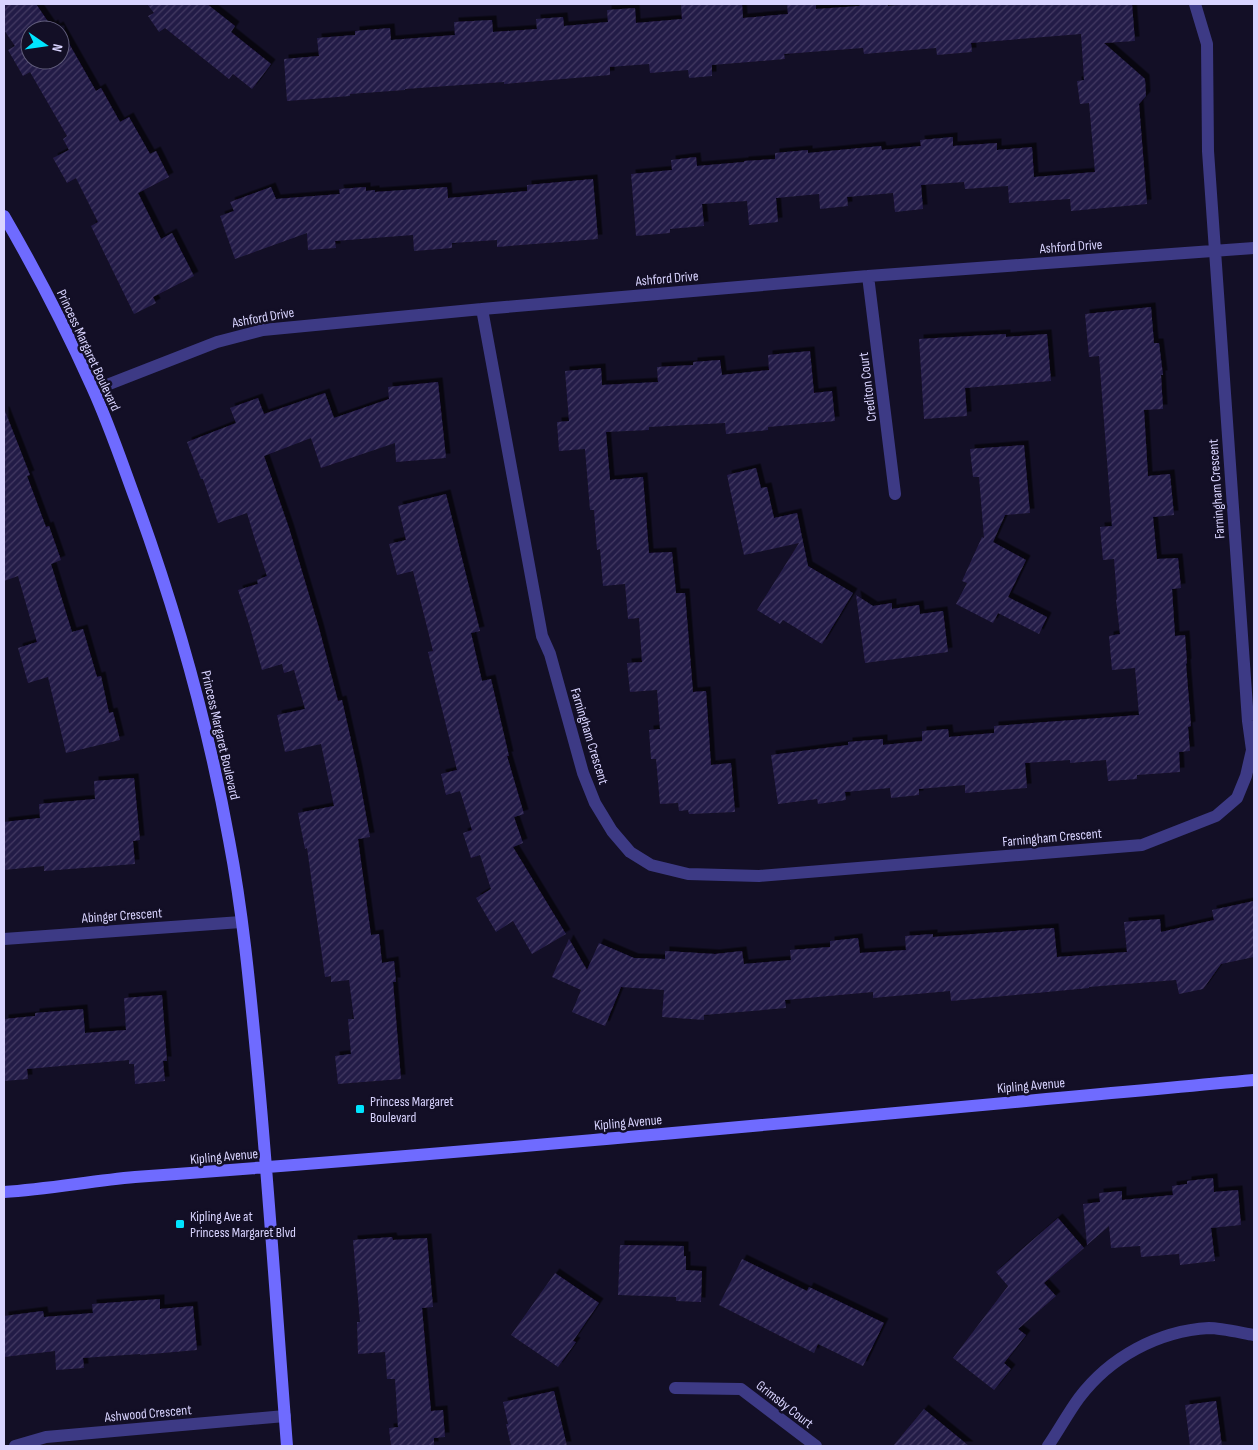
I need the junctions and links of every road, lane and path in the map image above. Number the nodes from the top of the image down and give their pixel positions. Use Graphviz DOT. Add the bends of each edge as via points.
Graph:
graph roads {
  1 [pos="1195,4"];
  2 [pos="4,216"];
  3 [pos="1254,248"];
  4 [pos="1215,251"];
  5 [pos="868,276"];
  6 [pos="482,309"];
  7 [pos="94,390"];
  8 [pos="894,494"];
  9 [pos="241,922"];
  10 [pos="4,939"];
  11 [pos="1254,1080"];
  12 [pos="266,1168"];
  13 [pos="4,1192"];
  14 [pos="1254,1335"];
  15 [pos="675,1388"];
  16 [pos="285,1416"];
  17 [pos="14,1446"];
  18 [pos="287,1446"];
  19 [pos="816,1446"];
  20 [pos="1048,1446"];
  1 -- 4 [label="street, Farningham Crescent" via="1208,44 1208,151"];
  2 -- 7 [label="street, Princess Margaret Boulevard"];
  3 -- 4 [label="street, Ashford Drive"];
  4 -- 5 [label="street, Ashford Drive"];
  4 -- 6 [label="street, Farningham Crescent" via="1252,750 1237,798 1216,816 1142,845 769,875 688,874 651,865 630,852 595,803 542,636"];
  5 -- 6 [label="street, Ashford Drive"];
  5 -- 8 [label="street, Crediton Court"];
  6 -- 7 [label="street, Ashford Drive" via="263,330 217,342"];
  7 -- 9 [label="street, Princess Margaret Boulevard" via="147,533 192,678 230,843"];
  9 -- 10 [label="street, Abinger Crescent"];
  9 -- 12 [label="street, Princess Margaret Boulevard"];
  11 -- 12 [label="street, Kipling Avenue"];
  12 -- 13 [label="street, Kipling Avenue"];
  12 -- 16 [label="street, Princess Margaret Boulevard"];
  14 -- 20 [label="street" via="1211,1328 1170,1334 1135,1349 1101,1372 1079,1398"];
  15 -- 19 [label="street, Grimsby Court" via="741,1389"];
  16 -- 17 [label="street, Ashwood Crescent" via="46,1437"];
  16 -- 18 [label="street, Princess Margaret Boulevard"];
}
